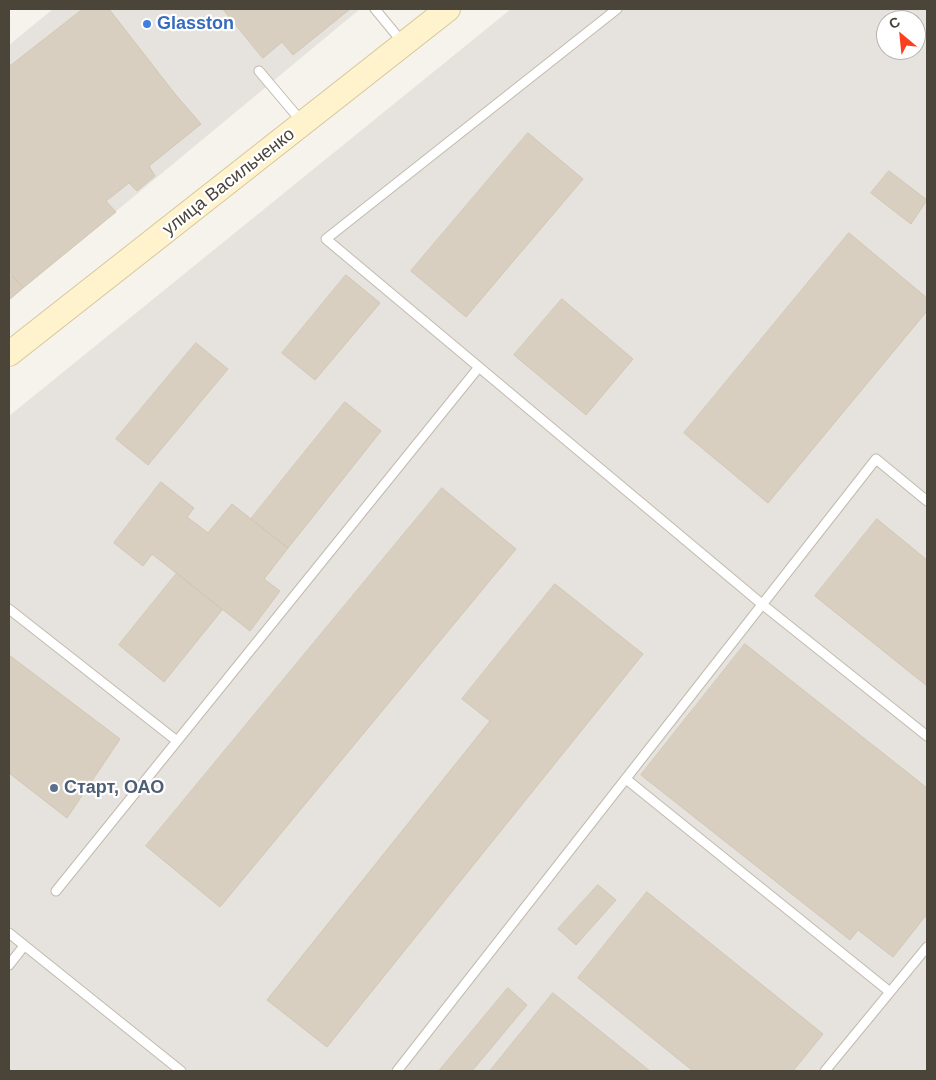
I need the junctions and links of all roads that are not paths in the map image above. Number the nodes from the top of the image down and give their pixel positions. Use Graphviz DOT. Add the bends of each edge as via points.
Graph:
graph roads {
  1 [pos="375,9"];
  2 [pos="448,9"];
  3 [pos="617,9"];
  4 [pos="404,44"];
  5 [pos="259,71"];
  6 [pos="303,124"];
  7 [pos="9,354"];
  8 [pos="478,367"];
  9 [pos="927,501"];
  10 [pos="763,605"];
  11 [pos="9,609"];
  12 [pos="927,736"];
  13 [pos="177,741"];
  14 [pos="626,778"];
  15 [pos="56,891"];
  16 [pos="9,933"];
  17 [pos="24,946"];
  18 [pos="927,947"];
  19 [pos="9,964"];
  20 [pos="890,992"];
  21 [pos="181,1071"];
  22 [pos="397,1071"];
  23 [pos="825,1071"];
  1 -- 4 [label="lane"];
  2 -- 4 [label="main road, улица Васильченко"];
  3 -- 8 [label="lane" via="326,239"];
  4 -- 6 [label="main road, улица Васильченко"];
  5 -- 6 [label="lane"];
  6 -- 7 [label="main road, улица Васильченко"];
  8 -- 10 [label="lane"];
  8 -- 13 [label="lane"];
  9 -- 10 [label="lane" via="876,459"];
  10 -- 12 [label="lane"];
  10 -- 14 [label="lane"];
  11 -- 13 [label="lane"];
  13 -- 15 [label="lane"];
  14 -- 20 [label="lane"];
  14 -- 22 [label="lane"];
  16 -- 17 [label="lane"];
  17 -- 19 [label="lane"];
  17 -- 21 [label="lane"];
  18 -- 20 [label="lane"];
  20 -- 23 [label="lane"];
}
